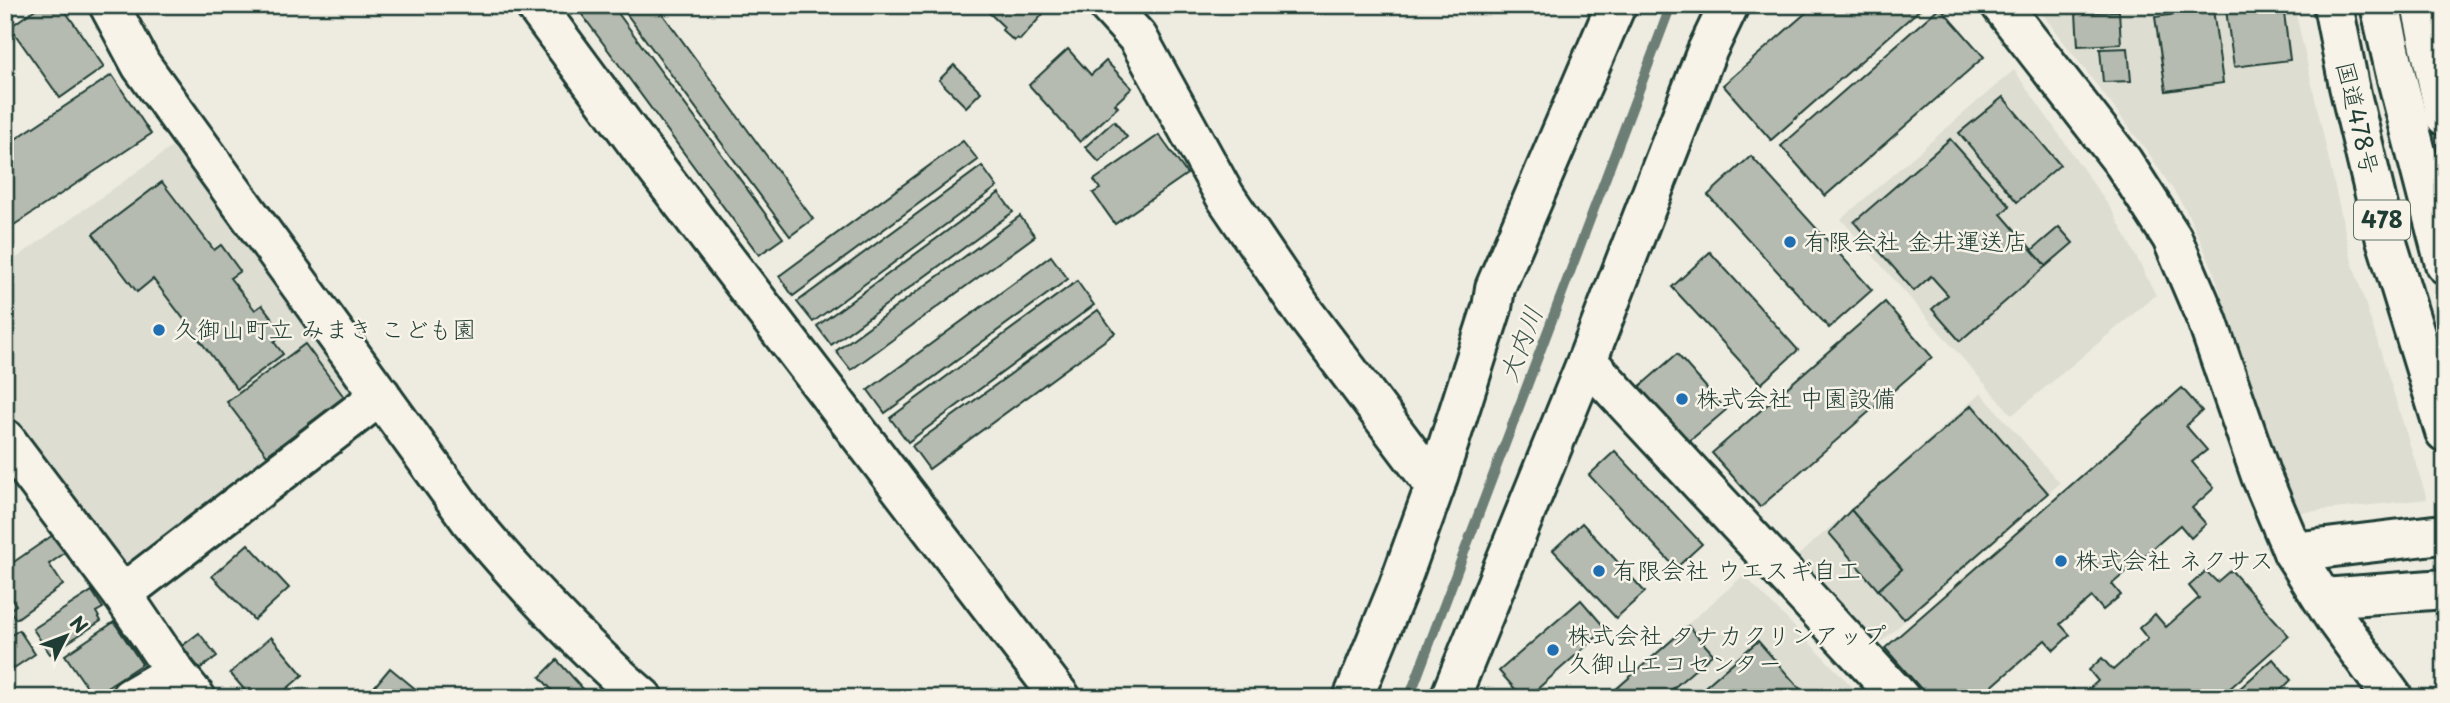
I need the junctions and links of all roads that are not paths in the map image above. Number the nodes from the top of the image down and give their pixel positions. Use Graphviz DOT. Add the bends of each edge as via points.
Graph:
graph roads {
  1 [pos="108,5"];
  2 [pos="535,5"];
  3 [pos="1108,5"];
  4 [pos="1616,5"];
  5 [pos="1729,5"];
  6 [pos="2001,5"];
  7 [pos="2333,5"];
  8 [pos="2380,5"];
  9 [pos="2421,5"];
  10 [pos="2445,116"];
  11 [pos="2445,264"];
  12 [pos="1587,361"];
  13 [pos="381,395"];
  14 [pos="2445,432"];
  15 [pos="5,439"];
  16 [pos="1435,486"];
  17 [pos="2434,535"];
  18 [pos="2293,552"];
  19 [pos="2445,589"];
  20 [pos="122,594"];
  21 [pos="2323,597"];
  22 [pos="185,685"];
  23 [pos="130,698"];
  24 [pos="643,698"];
  25 [pos="1060,698"];
  26 [pos="1353,698"];
  27 [pos="1450,698"];
  28 [pos="1900,698"];
  29 [pos="2393,698"];
  1 -- 13 [label="main road" via="141,65"];
  2 -- 25 [label="main road"];
  3 -- 16 [label="main road" via="1138,38 1225,196 1303,311"];
  4 -- 16 [label="main road" via="1495,288"];
  5 -- 12 [label="main road" via="1706,53"];
  6 -- 18 [label="main road" via="2123,162 2172,238"];
  7 -- 14 [label="main road, 国道478号 / 478" via="2385,236"];
  8 -- 11 [label="main road"];
  9 -- 10 [label="main road"];
  12 -- 27 [label="main road"];
  12 -- 28 [label="main road"];
  13 -- 20 [label="main road"];
  13 -- 24 [label="main road" via="505,561"];
  15 -- 20 [label="main road"];
  16 -- 26 [label="main road"];
  17 -- 18 [label="main road"];
  18 -- 21 [label="main road"];
  19 -- 21 [label="main road"];
  20 -- 22 [label="main road"];
  21 -- 29 [label="main road"];
  22 -- 23 [label="main road"];
}
